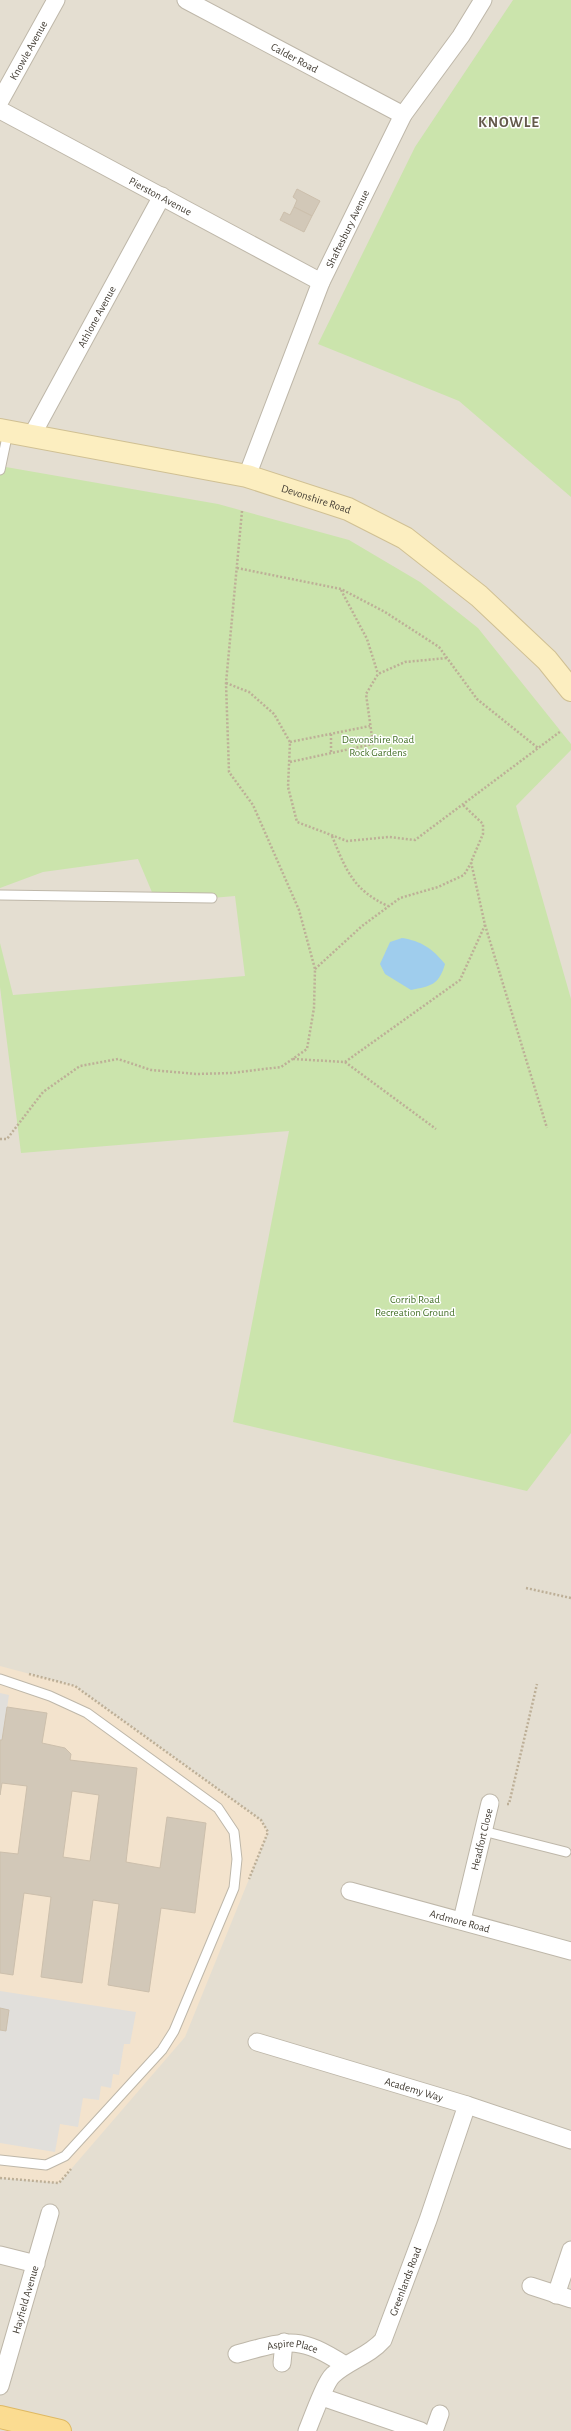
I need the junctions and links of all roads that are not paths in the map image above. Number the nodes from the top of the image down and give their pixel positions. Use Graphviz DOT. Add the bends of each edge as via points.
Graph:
graph roads {
  1 [pos="56,0"];
  2 [pos="186,0"];
  3 [pos="483,0"];
  4 [pos="0,101"];
  5 [pos="0,110"];
  6 [pos="403,115"];
  7 [pos="162,196"];
  8 [pos="321,282"];
  9 [pos="4,431"];
  10 [pos="31,437"];
  11 [pos="0,470"];
  12 [pos="247,476"];
  13 [pos="571,690"];
  14 [pos="0,895"];
  15 [pos="212,898"];
  16 [pos="0,1679"];
  17 [pos="490,1803"];
  18 [pos="484,1831"];
  19 [pos="566,1852"];
  20 [pos="350,1891"];
  21 [pos="462,1920"];
  22 [pos="571,1951"];
  23 [pos="257,2042"];
  24 [pos="467,2105"];
  25 [pos="571,2140"];
  26 [pos="0,2160"];
  27 [pos="50,2213"];
  28 [pos="571,2250"];
  29 [pos="0,2255"];
  30 [pos="36,2264"];
  31 [pos="531,2286"];
  32 [pos="564,2297"];
  33 [pos="284,2342"];
  34 [pos="237,2354"];
  35 [pos="282,2363"];
  36 [pos="345,2365"];
  37 [pos="0,2386"];
  38 [pos="322,2397"];
  39 [pos="440,2414"];
  40 [pos="0,2417"];
  41 [pos="60,2431"];
  42 [pos="307,2431"];
  43 [pos="422,2431"];
  44 [pos="434,2431"];
  1 -- 4 [label="street, Knowle Avenue"];
  2 -- 6 [label="street, Calder Road"];
  3 -- 6 [label="street, Shaftesbury Avenue" via="461,36"];
  5 -- 7 [label="street, Pierston Avenue"];
  6 -- 8 [label="street, Shaftesbury Avenue"];
  7 -- 8 [label="street, Pierston Avenue"];
  7 -- 10 [label="street, Athlone Avenue"];
  8 -- 12 [label="street, Shaftesbury Avenue"];
  9 -- 10 [label="main road, Devonshire Road"];
  9 -- 11 [label="lane"];
  10 -- 12 [label="main road, Devonshire Road"];
  12 -- 13 [label="main road, Devonshire Road" via="348,509 405,538 479,596 547,660"];
  14 -- 15 [label="lane"];
  16 -- 26 [label="lane" via="50,1696 87,1714 218,1808 234,1832 237,1859 234,1888 174,2031 162,2050 64,2156 46,2165"];
  17 -- 18 [label="street, Headfort Close"];
  18 -- 19 [label="lane"];
  18 -- 21 [label="street, Headfort Close"];
  20 -- 21 [label="street, Ardmore Road"];
  21 -- 22 [label="street, Ardmore Road"];
  23 -- 24 [label="street, Academy Way"];
  24 -- 25 [label="street, Academy Way"];
  24 -- 36 [label="street, Greenlands Road" via="383,2340 374,2350"];
  27 -- 30 [label="street, Hayfield Avenue"];
  28 -- 32 [label="street"];
  29 -- 30 [label="street"];
  30 -- 37 [label="street, Hayfield Avenue"];
  31 -- 32 [label="street"];
  33 -- 34 [label="street, Aspire Place"];
  33 -- 35 [label="street"];
  33 -- 36 [label="street, Aspire Place" via="307,2344 324,2351"];
  36 -- 38 [label="street, Greenlands Road" via="331,2376"];
  38 -- 42 [label="street, Greenlands Road"];
  38 -- 43 [label="street"];
  39 -- 44 [label="street"];
  40 -- 41 [label="main road"];
}
